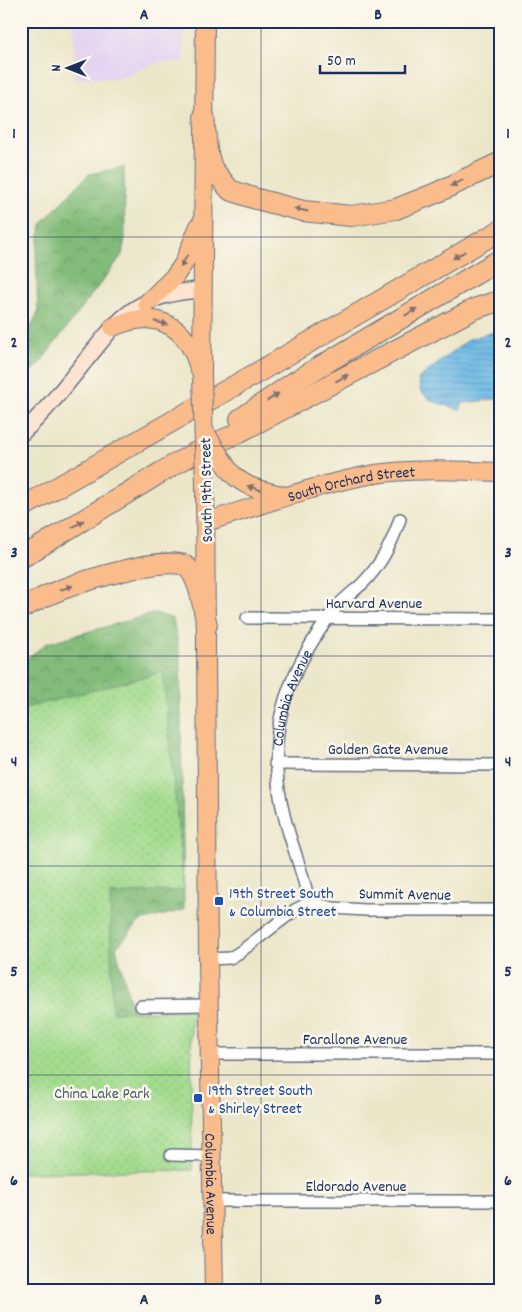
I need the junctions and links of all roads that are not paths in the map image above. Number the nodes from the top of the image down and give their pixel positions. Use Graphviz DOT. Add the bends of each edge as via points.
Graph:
graph roads {
  1 [pos="205,21"];
  2 [pos="204,116"];
  3 [pos="501,162"];
  4 [pos="203,217"];
  5 [pos="501,230"];
  6 [pos="501,258"];
  7 [pos="202,290"];
  8 [pos="501,300"];
  9 [pos="147,302"];
  10 [pos="114,327"];
  11 [pos="200,366"];
  12 [pos="255,374"];
  13 [pos="204,431"];
  14 [pos="21,434"];
  15 [pos="501,472"];
  16 [pos="160,473"];
  17 [pos="287,496"];
  18 [pos="21,508"];
  19 [pos="400,519"];
  20 [pos="206,522"];
  21 [pos="21,523"];
  22 [pos="21,558"];
  23 [pos="21,608"];
  24 [pos="247,618"];
  25 [pos="329,618"];
  26 [pos="501,619"];
  27 [pos="207,625"];
  28 [pos="275,764"];
  29 [pos="501,765"];
  30 [pos="309,903"];
  31 [pos="501,910"];
  32 [pos="208,959"];
  33 [pos="208,1005"];
  34 [pos="141,1006"];
  35 [pos="209,1054"];
  36 [pos="501,1054"];
  37 [pos="171,1155"];
  38 [pos="211,1156"];
  39 [pos="212,1201"];
  40 [pos="501,1201"];
  41 [pos="214,1291"];
  1 -- 2 [label="main road, South 19th Street"];
  3 -- 2 [label="highway, one-way" via="396,209 351,216 303,211 230,190 217,176 209,159"];
  2 -- 4 [label="main road, South 19th Street"];
  4 -- 7 [label="main road, South 19th Street"];
  4 -- 9 [label="main road, one-way" via="184,263"];
  5 -- 12 [label="highway, one-way"];
  16 -- 6 [label="highway, one-way" via="294,382"];
  7 -- 9 [label="main road" via="181,291"];
  7 -- 11 [label="main road, South 19th Street"];
  16 -- 8 [label="highway, one-way" via="474,309"];
  9 -- 10 [label="main road"];
  10 -- 11 [label="main road, one-way" via="146,320 174,327 186,338"];
  10 -- 14 [label="main road"];
  11 -- 13 [label="main road, South 19th Street, bridge"];
  12 -- 18 [label="highway"];
  12 -- 21 [label="highway"];
  17 -- 13 [label="main road, one-way, bridge" via="246,486 228,469"];
  13 -- 20 [label="main road, South 19th Street, bridge"];
  15 -- 17 [label="main road, South Orchard Street" via="377,474"];
  22 -- 16 [label="highway, one-way"];
  17 -- 20 [label="main road, South Orchard Street"];
  19 -- 25 [label="street, Columbia Avenue" via="394,539 377,567"];
  20 -- 27 [label="main road, South 19th Street"];
  23 -- 27 [label="highway, one-way" via="59,590 115,573 176,563 191,572"];
  24 -- 25 [label="street, Harvard Avenue"];
  25 -- 26 [label="street, Harvard Avenue"];
  25 -- 28 [label="street, Columbia Avenue" via="299,663 287,692 278,725"];
  27 -- 32 [label="main road, South 19th Street"];
  28 -- 29 [label="street, Golden Gate Avenue"];
  28 -- 30 [label="street, Columbia Avenue" via="284,817 305,880"];
  30 -- 31 [label="street, Summit Avenue" via="357,909"];
  30 -- 32 [label="street" via="230,958"];
  32 -- 33 [label="main road, Columbia Avenue"];
  33 -- 34 [label="street"];
  33 -- 35 [label="main road, Columbia Avenue"];
  35 -- 36 [label="street, Farallone Avenue"];
  35 -- 38 [label="main road, Columbia Avenue"];
  37 -- 38 [label="street"];
  38 -- 39 [label="main road, Columbia Avenue"];
  39 -- 40 [label="street, Eldorado Avenue"];
  39 -- 41 [label="main road, Columbia Avenue"];
}
